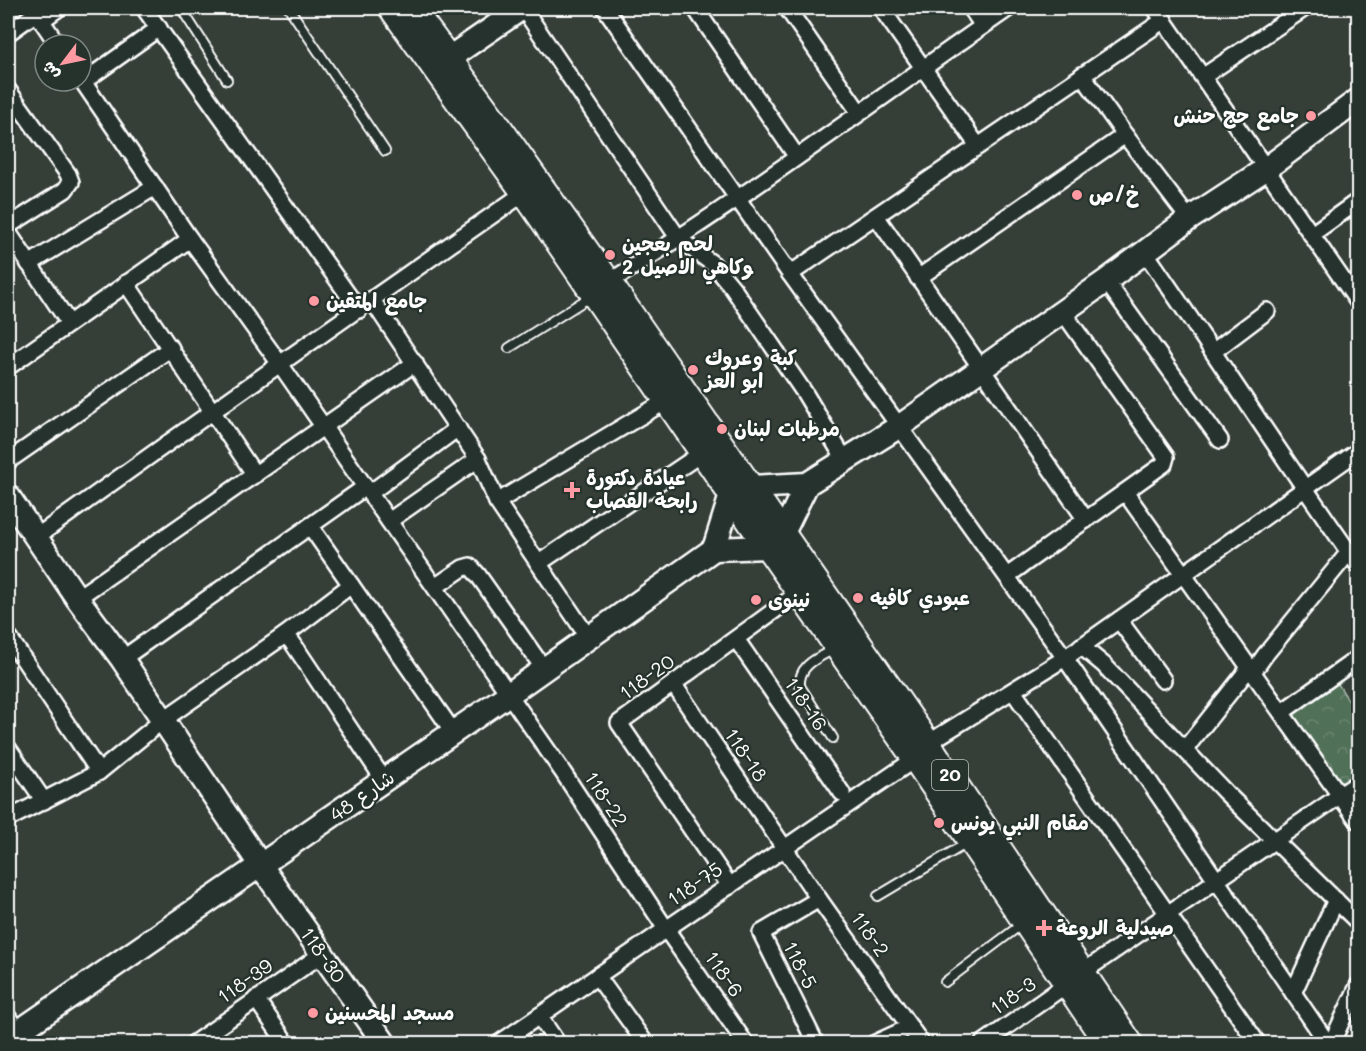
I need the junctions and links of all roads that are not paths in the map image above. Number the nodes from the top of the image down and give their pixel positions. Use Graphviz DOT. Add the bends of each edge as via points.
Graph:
graph roads {
  1 [pos="60,8"];
  2 [pos="144,8"];
  3 [pos="181,8"];
  4 [pos="289,8"];
  5 [pos="391,8"];
  6 [pos="412,8"];
  7 [pos="523,8"];
  8 [pos="605,8"];
  9 [pos="695,8"];
  10 [pos="788,8"];
  11 [pos="881,8"];
  12 [pos="971,8"];
  13 [pos="1009,8"];
  14 [pos="1305,8"];
  15 [pos="1286,13"];
  16 [pos="37,14"];
  17 [pos="1159,14"];
  18 [pos="983,26"];
  19 [pos="159,28"];
  20 [pos="8,33"];
  21 [pos="50,33"];
  22 [pos="449,58"];
  23 [pos="923,68"];
  24 [pos="93,73"];
  25 [pos="1082,75"];
  26 [pos="1204,76"];
  27 [pos="227,80"];
  28 [pos="8,90"];
  29 [pos="91,93"];
  30 [pos="1359,100"];
  31 [pos="859,112"];
  32 [pos="1125,135"];
  33 [pos="978,146"];
  34 [pos="385,151"];
  35 [pos="797,157"];
  36 [pos="1267,168"];
  37 [pos="154,187"];
  38 [pos="524,193"];
  39 [pos="738,198"];
  40 [pos="1359,201"];
  41 [pos="876,216"];
  42 [pos="1189,219"];
  43 [pos="8,226"];
  44 [pos="8,232"];
  45 [pos="1312,234"];
  46 [pos="190,238"];
  47 [pos="679,239"];
  48 [pos="1145,252"];
  49 [pos="29,264"];
  50 [pos="790,274"];
  51 [pos="918,278"];
  52 [pos="1106,281"];
  53 [pos="126,283"];
  54 [pos="601,288"];
  55 [pos="372,300"];
  56 [pos="1358,300"];
  57 [pos="359,310"];
  58 [pos="1267,311"];
  59 [pos="1063,312"];
  60 [pos="69,323"];
  61 [pos="171,348"];
  62 [pos="509,348"];
  63 [pos="1214,351"];
  64 [pos="415,363"];
  65 [pos="280,364"];
  66 [pos="8,367"];
  67 [pos="981,369"];
  68 [pos="666,401"];
  69 [pos="213,410"];
  70 [pos="900,426"];
  71 [pos="324,427"];
  72 [pos="458,428"];
  73 [pos="1220,440"];
  74 [pos="1359,451"];
  75 [pos="702,453"];
  76 [pos="478,459"];
  77 [pos="845,460"];
  78 [pos="8,461"];
  79 [pos="255,475"];
  80 [pos="807,484"];
  81 [pos="1304,489"];
  82 [pos="368,490"];
  83 [pos="740,491"];
  84 [pos="1125,492"];
  85 [pos="8,496"];
  86 [pos="497,502"];
  87 [pos="1086,520"];
  88 [pos="389,521"];
  89 [pos="310,526"];
  90 [pos="35,538"];
  91 [pos="775,540"];
  92 [pos="714,549"];
  93 [pos="1349,552"];
  94 [pos="539,563"];
  95 [pos="1359,565"];
  96 [pos="1184,575"];
  97 [pos="1007,576"];
  98 [pos="351,585"];
  99 [pos="435,587"];
  100 [pos="800,592"];
  101 [pos="77,598"];
  102 [pos="1119,620"];
  103 [pos="285,635"];
  104 [pos="8,636"];
  105 [pos="588,637"];
  106 [pos="736,639"];
  107 [pos="838,646"];
  108 [pos="1081,646"];
  109 [pos="1065,658"];
  110 [pos="1359,658"];
  111 [pos="122,659"];
  112 [pos="544,669"];
  113 [pos="1252,670"];
  114 [pos="1163,680"];
  115 [pos="674,684"];
  116 [pos="1013,692"];
  117 [pos="509,694"];
  118 [pos="1282,712"];
  119 [pos="163,720"];
  120 [pos="454,733"];
  121 [pos="833,738"];
  122 [pos="8,748"];
  123 [pos="1185,749"];
  124 [pos="922,751"];
  125 [pos="99,772"];
  126 [pos="384,780"];
  127 [pos="1359,783"];
  128 [pos="842,793"];
  129 [pos="1341,796"];
  130 [pos="44,801"];
  131 [pos="8,819"];
  132 [pos="1359,821"];
  133 [pos="971,841"];
  134 [pos="1276,841"];
  135 [pos="784,848"];
  136 [pos="261,866"];
  137 [pos="1216,882"];
  138 [pos="730,886"];
  139 [pos="878,896"];
  140 [pos="819,899"];
  141 [pos="1336,900"];
  142 [pos="1169,914"];
  143 [pos="1025,921"];
  144 [pos="1359,922"];
  145 [pos="666,929"];
  146 [pos="322,954"];
  147 [pos="597,976"];
  148 [pos="1075,978"];
  149 [pos="945,982"];
  150 [pos="1359,986"];
  151 [pos="1293,993"];
  152 [pos="256,999"];
  153 [pos="539,1016"];
  154 [pos="910,1027"];
  155 [pos="11,1029"];
  156 [pos="192,1044"];
  157 [pos="287,1044"];
  158 [pos="385,1044"];
  159 [pos="498,1044"];
  160 [pos="558,1044"];
  161 [pos="645,1044"];
  162 [pos="746,1044"];
  163 [pos="816,1044"];
  164 [pos="873,1044"];
  165 [pos="922,1044"];
  166 [pos="982,1044"];
  167 [pos="1107,1044"];
  168 [pos="1131,1044"];
  169 [pos="1258,1044"];
  170 [pos="1330,1044"];
  1 -- 16 [label="street"];
  2 -- 19 [label="street"];
  3 -- 27 [label="lane"];
  4 -- 34 [label="lane"];
  5 -- 38 [label="main road"];
  6 -- 22 [label="main road"];
  7 -- 22 [label="street"];
  7 -- 47 [label="street"];
  8 -- 39 [label="street"];
  9 -- 35 [label="street"];
  10 -- 31 [label="street"];
  11 -- 23 [label="street"];
  12 -- 18 [label="street"];
  13 -- 18 [label="street"];
  14 -- 15 [label="street"];
  15 -- 26 [label="street"];
  16 -- 20 [label="street"];
  16 -- 21 [label="street"];
  17 -- 25 [label="street"];
  17 -- 26 [label="street"];
  18 -- 23 [label="street"];
  19 -- 24 [label="street"];
  19 -- 57 [label="street"];
  22 -- 54 [label="main road"];
  23 -- 31 [label="street"];
  23 -- 33 [label="street"];
  25 -- 32 [label="street"];
  25 -- 33 [label="street"];
  26 -- 36 [label="street"];
  28 -- 43 [label="street" via="70,182 65,190"];
  29 -- 37 [label="street, 118-22"];
  30 -- 36 [label="street"];
  31 -- 35 [label="street"];
  32 -- 42 [label="street"];
  32 -- 51 [label="street"];
  33 -- 41 [label="street"];
  35 -- 39 [label="street"];
  36 -- 42 [label="street"];
  36 -- 45 [label="street"];
  37 -- 46 [label="street, 118-22"];
  37 -- 49 [label="street"];
  38 -- 54 [label="main road"];
  38 -- 55 [label="street"];
  39 -- 47 [label="street"];
  39 -- 50 [label="street"];
  40 -- 45 [label="street"];
  41 -- 50 [label="street"];
  41 -- 51 [label="street"];
  42 -- 48 [label="street"];
  44 -- 49 [label="street"];
  45 -- 56 [label="street"];
  46 -- 53 [label="street"];
  46 -- 65 [label="street, 118-22"];
  47 -- 54 [label="street"];
  47 -- 77 [label="street" via="713,264 732,287"];
  48 -- 52 [label="street"];
  48 -- 63 [label="street"];
  49 -- 60 [label="street"];
  50 -- 70 [label="street"];
  51 -- 67 [label="street"];
  52 -- 59 [label="street"];
  52 -- 73 [label="street"];
  53 -- 60 [label="street"];
  53 -- 61 [label="street"];
  54 -- 62 [label="lane"];
  54 -- 68 [label="main road"];
  54 -- 83 [label="main road"];
  55 -- 57 [label="street"];
  55 -- 64 [label="street"];
  57 -- 65 [label="street"];
  58 -- 63 [label="street"];
  59 -- 67 [label="street"];
  59 -- 84 [label="street" via="1166,458 1164,464"];
  60 -- 66 [label="street"];
  61 -- 69 [label="street"];
  61 -- 78 [label="street"];
  63 -- 81 [label="street"];
  64 -- 71 [label="street"];
  64 -- 72 [label="street"];
  65 -- 69 [label="street"];
  65 -- 71 [label="street, 118-22"];
  67 -- 70 [label="street"];
  67 -- 87 [label="street"];
  68 -- 75 [label="main road"];
  68 -- 86 [label="street"];
  69 -- 79 [label="street"];
  69 -- 90 [label="street"];
  70 -- 77 [label="street"];
  70 -- 97 [label="street"];
  71 -- 79 [label="street"];
  71 -- 82 [label="street, 118-22"];
  72 -- 76 [label="street"];
  72 -- 82 [label="street"];
  74 -- 81 [label="street, 118-75"];
  75 -- 83 [label="main road"];
  75 -- 94 [label="street"];
  76 -- 86 [label="street"];
  76 -- 88 [label="street"];
  77 -- 80 [label="street"];
  79 -- 101 [label="street"];
  80 -- 83 [label="street"];
  80 -- 91 [label="street"];
  81 -- 93 [label="street"];
  81 -- 96 [label="street, 118-75"];
  82 -- 88 [label="street, 118-22"];
  82 -- 89 [label="street"];
  83 -- 91 [label="main road, 20"];
  83 -- 92 [label="street"];
  84 -- 87 [label="street"];
  84 -- 96 [label="street"];
  85 -- 90 [label="street, 118-30"];
  86 -- 94 [label="street"];
  87 -- 97 [label="street"];
  88 -- 99 [label="street, 118-22"];
  89 -- 98 [label="street"];
  89 -- 111 [label="street"];
  90 -- 101 [label="street, 118-30"];
  91 -- 92 [label="street"];
  91 -- 100 [label="main road, 20"];
  91 -- 124 [label="main road, 20"];
  92 -- 105 [label="street, شارع 48"];
  93 -- 95 [label="street"];
  93 -- 113 [label="street"];
  94 -- 105 [label="street"];
  96 -- 102 [label="street, 118-75"];
  96 -- 113 [label="street"];
  97 -- 109 [label="street"];
  98 -- 103 [label="street"];
  98 -- 120 [label="street"];
  99 -- 112 [label="street" via="470,566"];
  99 -- 117 [label="street, 118-22"];
  100 -- 106 [label="street, 118-20"];
  100 -- 107 [label="main road, 20"];
  101 -- 111 [label="street, 118-30"];
  102 -- 108 [label="street, 118-75"];
  102 -- 114 [label="street"];
  103 -- 119 [label="street"];
  103 -- 126 [label="street"];
  104 -- 125 [label="street"];
  105 -- 112 [label="street, شارع 48"];
  106 -- 115 [label="street, 118-20"];
  106 -- 128 [label="street, 118-16"];
  107 -- 121 [label="lane" via="812,661 799,678 800,686"];
  107 -- 124 [label="main road, 20"];
  108 -- 109 [label="street, 118-75"];
  108 -- 123 [label="street"];
  109 -- 116 [label="street, 118-75"];
  109 -- 137 [label="street"];
  110 -- 118 [label="street"];
  111 -- 119 [label="street, 118-30"];
  112 -- 117 [label="street, شارع 48"];
  113 -- 118 [label="street"];
  113 -- 123 [label="street"];
  115 -- 135 [label="street, 118-18"];
  115 -- 138 [label="street, 118-20" via="619,723"];
  116 -- 124 [label="street, 118-75"];
  116 -- 142 [label="street"];
  117 -- 120 [label="street, شارع 48"];
  117 -- 145 [label="street, 118-22"];
  118 -- 129 [label="street"];
  119 -- 125 [label="street"];
  119 -- 136 [label="street, 118-30"];
  120 -- 126 [label="street, شارع 48"];
  122 -- 130 [label="street"];
  123 -- 134 [label="street"];
  124 -- 133 [label="main road, 20"];
  124 -- 135 [label="street, 118-75"];
  124 -- 148 [label="main road, 20"];
  125 -- 130 [label="street"];
  126 -- 136 [label="street, شارع 48"];
  127 -- 129 [label="street, 118-3"];
  129 -- 132 [label="street"];
  129 -- 134 [label="street, 118-3"];
  130 -- 131 [label="street"];
  133 -- 139 [label="lane"];
  133 -- 143 [label="main road, 20"];
  134 -- 137 [label="street, 118-3"];
  134 -- 141 [label="street"];
  135 -- 138 [label="street, 118-75"];
  135 -- 140 [label="street, 118-2"];
  136 -- 146 [label="street, 118-30"];
  136 -- 155 [label="street, شارع 48"];
  137 -- 142 [label="street, 118-3"];
  137 -- 151 [label="street"];
  138 -- 145 [label="street, 118-75"];
  140 -- 154 [label="street, 118-2"];
  140 -- 163 [label="street, 118-5" via="760,933"];
  141 -- 144 [label="street"];
  141 -- 151 [label="street"];
  142 -- 148 [label="street, 118-3"];
  142 -- 169 [label="street"];
  143 -- 148 [label="main road, 20"];
  143 -- 149 [label="lane"];
  145 -- 147 [label="street, 118-75"];
  145 -- 162 [label="street, 118-6"];
  146 -- 152 [label="street, 118-39"];
  146 -- 158 [label="street, 118-30"];
  147 -- 153 [label="street, 118-75"];
  147 -- 161 [label="street"];
  148 -- 166 [label="street, 118-3"];
  148 -- 167 [label="main road, 20"];
  148 -- 168 [label="main road, 20"];
  150 -- 170 [label="street"];
  151 -- 170 [label="street"];
  152 -- 156 [label="street, 118-39"];
  152 -- 157 [label="street"];
  153 -- 159 [label="street, 118-75"];
  153 -- 160 [label="street"];
  154 -- 164 [label="street"];
  154 -- 165 [label="street, 118-2"];
}
